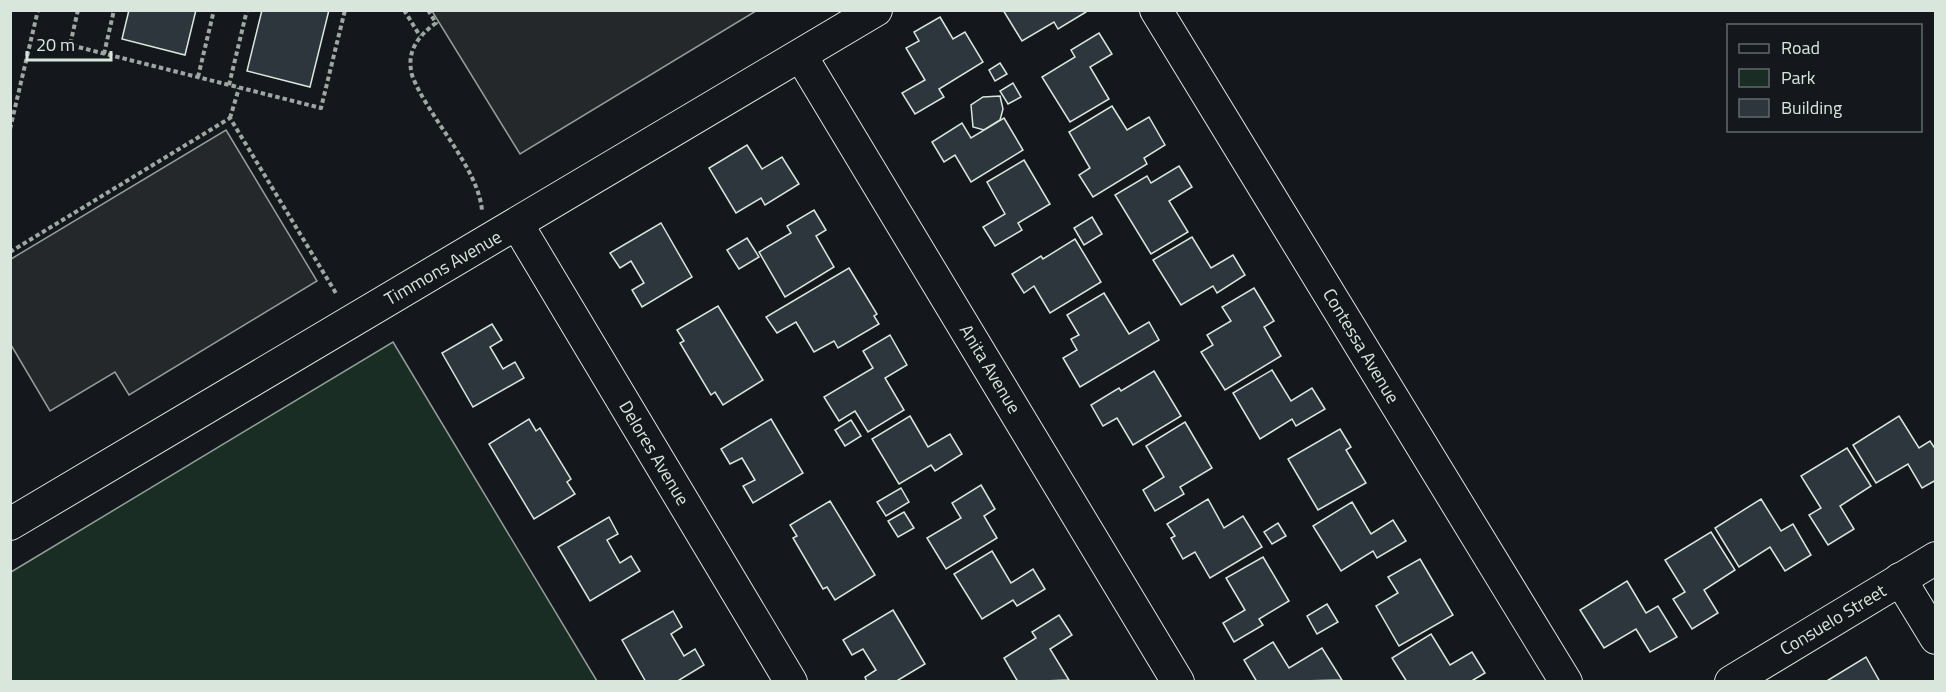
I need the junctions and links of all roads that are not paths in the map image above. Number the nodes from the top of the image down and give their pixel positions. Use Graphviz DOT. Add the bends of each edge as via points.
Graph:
graph roads {
  1 [pos="876,10"];
  2 [pos="1156,10"];
  3 [pos="801,56"];
  4 [pos="517,224"];
  5 [pos="10,524"];
  6 [pos="1935,558"];
  7 [pos="1900,579"];
  8 [pos="1935,638"];
  9 [pos="791,681"];
  10 [pos="1178,681"];
  11 [pos="1566,681"];
  12 [pos="1731,681"];
  1 -- 3 [label="street, Timmons Avenue"];
  2 -- 11 [label="street, Contessa Avenue"];
  3 -- 4 [label="street, Timmons Avenue"];
  3 -- 10 [label="street, Anita Avenue"];
  4 -- 5 [label="street, Timmons Avenue"];
  4 -- 9 [label="street, Delores Avenue"];
  6 -- 7 [label="street, Consuelo Street"];
  7 -- 8 [label="street"];
  7 -- 12 [label="street, Consuelo Street"];
}
